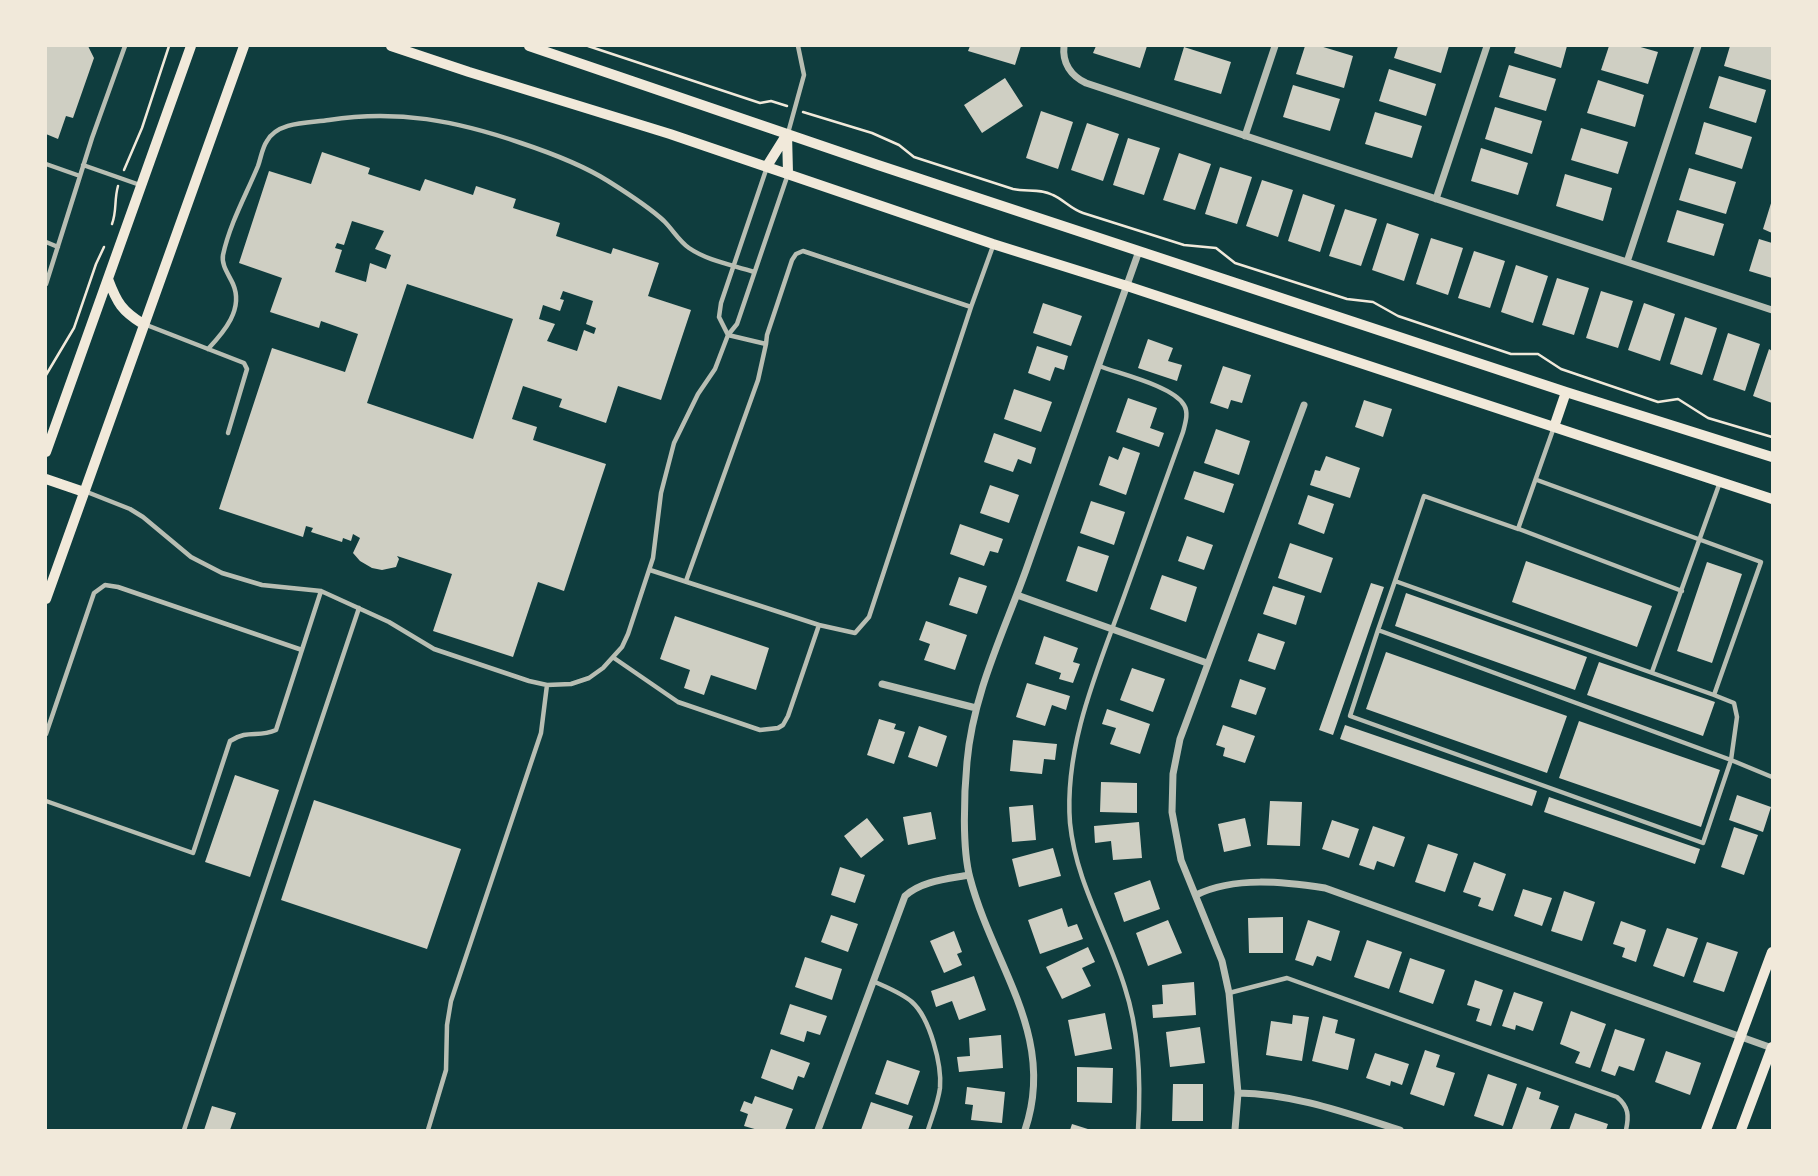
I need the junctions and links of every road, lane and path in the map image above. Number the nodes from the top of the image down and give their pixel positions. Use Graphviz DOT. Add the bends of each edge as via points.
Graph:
graph roads {
  1 [pos="125,46"];
  2 [pos="169,46"];
  3 [pos="191,46"];
  4 [pos="244,46"];
  5 [pos="391,46"];
  6 [pos="529,46"];
  7 [pos="588,46"];
  8 [pos="798,46"];
  9 [pos="1064,46"];
  10 [pos="1275,46"];
  11 [pos="1487,46"];
  12 [pos="1698,46"];
  13 [pos="795,109"];
  14 [pos="787,134"];
  15 [pos="1245,136"];
  16 [pos="46,164"];
  17 [pos="83,165"];
  18 [pos="767,166"];
  19 [pos="788,173"];
  20 [pos="80,176"];
  21 [pos="120,178"];
  22 [pos="141,185"];
  23 [pos="1436,199"];
  24 [pos="112,225"];
  25 [pos="108,236"];
  26 [pos="46,242"];
  27 [pos="993,244"];
  28 [pos="58,247"];
  29 [pos="1139,251"];
  30 [pos="1627,262"];
  31 [pos="734,265"];
  32 [pos="754,272"];
  33 [pos="108,279"];
  34 [pos="46,284"];
  35 [pos="1127,285"];
  36 [pos="971,307"];
  37 [pos="1773,310"];
  38 [pos="144,324"];
  39 [pos="728,335"];
  40 [pos="766,344"];
  41 [pos="208,349"];
  42 [pos="1099,366"];
  43 [pos="46,374"];
  44 [pos="1566,392"];
  45 [pos="1304,405"];
  46 [pos="1554,427"];
  47 [pos="228,433"];
  48 [pos="1773,438"];
  49 [pos="46,452"];
  50 [pos="1773,457"];
  51 [pos="46,479"];
  52 [pos="1537,480"];
  53 [pos="1720,481"];
  54 [pos="85,492"];
  55 [pos="1773,499"];
  56 [pos="1518,529"];
  57 [pos="1700,540"];
  58 [pos="650,570"];
  59 [pos="1395,580"];
  60 [pos="686,582"];
  61 [pos="321,591"];
  62 [pos="1682,591"];
  63 [pos="1017,595"];
  64 [pos="46,599"];
  65 [pos="359,608"];
  66 [pos="819,625"];
  67 [pos="1112,629"];
  68 [pos="1378,630"];
  69 [pos="302,650"];
  70 [pos="614,658"];
  71 [pos="1207,663"];
  72 [pos="1651,673"];
  73 [pos="882,684"];
  74 [pos="547,685"];
  75 [pos="1714,695"];
  76 [pos="976,708"];
  77 [pos="46,734"];
  78 [pos="1731,760"];
  79 [pos="1773,777"];
  80 [pos="46,801"];
  81 [pos="969,875"];
  82 [pos="1196,895"];
  83 [pos="1773,952"];
  84 [pos="873,981"];
  85 [pos="1229,993"];
  86 [pos="1741,1037"];
  87 [pos="1772,1047"];
  88 [pos="1238,1093"];
  89 [pos="184,1130"];
  90 [pos="428,1130"];
  91 [pos="818,1130"];
  92 [pos="928,1130"];
  93 [pos="1025,1130"];
  94 [pos="1138,1130"];
  95 [pos="1236,1130"];
  96 [pos="1400,1130"];
  97 [pos="1626,1130"];
  98 [pos="1706,1130"];
  99 [pos="1741,1130"];
  1 -- 17 [label="lane"];
  2 -- 21 [label="path"];
  3 -- 22 [label="main road"];
  4 -- 38 [label="main road"];
  5 -- 18 [label="main road"];
  6 -- 14 [label="main road"];
  7 -- 13 [label="path" via="760,103 771,101"];
  8 -- 13 [label="lane" via="804,75"];
  9 -- 15 [label="street" via="1071,73 1086,83"];
  10 -- 15 [label="street"];
  11 -- 23 [label="street"];
  12 -- 30 [label="street"];
  13 -- 14 [label="lane"];
  13 -- 48 [label="path" via="872,133 914,157 1013,189 1054,195 1083,213 1184,245 1216,248 1235,263 1347,299 1373,302 1398,316 1511,354 1538,354 1561,369 1658,402 1678,399 1709,418"];
  14 -- 18 [label="main road"];
  14 -- 19 [label="main road"];
  14 -- 29 [label="main road"];
  15 -- 23 [label="street"];
  16 -- 20 [label="lane"];
  17 -- 20 [label="lane"];
  17 -- 21 [label="lane"];
  18 -- 19 [label="main road"];
  18 -- 31 [label="lane"];
  19 -- 27 [label="main road"];
  19 -- 32 [label="lane"];
  20 -- 28 [label="lane"];
  21 -- 22 [label="lane"];
  21 -- 24 [label="path"];
  22 -- 33 [label="main road"];
  23 -- 30 [label="street"];
  25 -- 43 [label="path" via="74,328"];
  26 -- 28 [label="lane"];
  27 -- 35 [label="main road"];
  27 -- 36 [label="lane"];
  28 -- 34 [label="lane"];
  29 -- 35 [label="street"];
  29 -- 44 [label="main road"];
  30 -- 37 [label="street"];
  31 -- 32 [label="lane"];
  31 -- 39 [label="lane" via="719,312"];
  31 -- 41 [label="lane" via="688,247 665,222 608,181 557,155 482,129 384,114 288,126 267,139 236,214 223,260 235,292 234,309 229,326"];
  32 -- 39 [label="lane" via="737,324"];
  33 -- 38 [label="main road" via="124,312"];
  33 -- 49 [label="main road"];
  35 -- 42 [label="street"];
  35 -- 46 [label="main road"];
  36 -- 40 [label="lane" via="803,251 792,260"];
  36 -- 66 [label="lane" via="869,617 855,633"];
  38 -- 41 [label="lane"];
  38 -- 54 [label="main road"];
  39 -- 40 [label="lane"];
  39 -- 58 [label="lane" via="668,458"];
  40 -- 60 [label="lane" via="758,380"];
  41 -- 47 [label="lane" via="244,363 247,369"];
  42 -- 63 [label="street"];
  42 -- 67 [label="lane" via="1174,393 1186,415"];
  44 -- 46 [label="main road"];
  44 -- 50 [label="main road"];
  45 -- 71 [label="street"];
  46 -- 52 [label="lane"];
  46 -- 53 [label="main road"];
  51 -- 54 [label="main road"];
  52 -- 56 [label="lane"];
  52 -- 57 [label="lane"];
  53 -- 55 [label="main road"];
  53 -- 57 [label="lane"];
  54 -- 61 [label="lane" via="130,509 191,556 222,573 262,585"];
  54 -- 64 [label="main road"];
  56 -- 59 [label="lane" via="1424,496"];
  56 -- 62 [label="lane"];
  57 -- 62 [label="lane"];
  57 -- 75 [label="lane" via="1761,562"];
  58 -- 60 [label="lane"];
  58 -- 70 [label="lane" via="628,634"];
  59 -- 68 [label="lane"];
  59 -- 72 [label="lane"];
  60 -- 66 [label="lane"];
  61 -- 65 [label="lane"];
  61 -- 69 [label="lane"];
  62 -- 72 [label="lane"];
  63 -- 67 [label="street"];
  63 -- 76 [label="street"];
  65 -- 74 [label="lane" via="433,649"];
  65 -- 89 [label="lane"];
  66 -- 70 [label="lane" via="787,720 770,731 678,702"];
  67 -- 71 [label="street"];
  67 -- 94 [label="lane" via="1079,732 1070,823 1078,865 1126,989 1134,1025"];
  68 -- 78 [label="lane"];
  68 -- 78 [label="lane" via="1350,716 1703,843"];
  69 -- 77 [label="lane" via="104,585 94,593"];
  69 -- 80 [label="lane" via="276,730 243,732 230,741 193,853"];
  70 -- 74 [label="lane" via="579,682"];
  71 -- 82 [label="street" via="1180,738 1172,787 1181,860"];
  72 -- 75 [label="lane"];
  73 -- 76 [label="street"];
  74 -- 90 [label="lane" via="541,733 451,1001 446,1070"];
  75 -- 78 [label="lane" via="1734,704 1737,717"];
  76 -- 81 [label="street" via="966,774"];
  78 -- 79 [label="lane"];
  81 -- 84 [label="street" via="923,885 905,896"];
  81 -- 93 [label="street" via="1032,1044 1035,1078"];
  82 -- 85 [label="street" via="1222,961"];
  82 -- 86 [label="street" via="1236,884 1325,888"];
  83 -- 86 [label="main road"];
  84 -- 91 [label="street"];
  84 -- 92 [label="lane" via="912,1002 930,1035 939,1062 940,1089"];
  85 -- 88 [label="street"];
  85 -- 97 [label="lane" via="1287,978 1617,1097 1628,1112"];
  86 -- 87 [label="street"];
  86 -- 98 [label="main road"];
  87 -- 99 [label="main road"];
  88 -- 95 [label="street"];
  88 -- 96 [label="street" via="1278,1095"];
}
